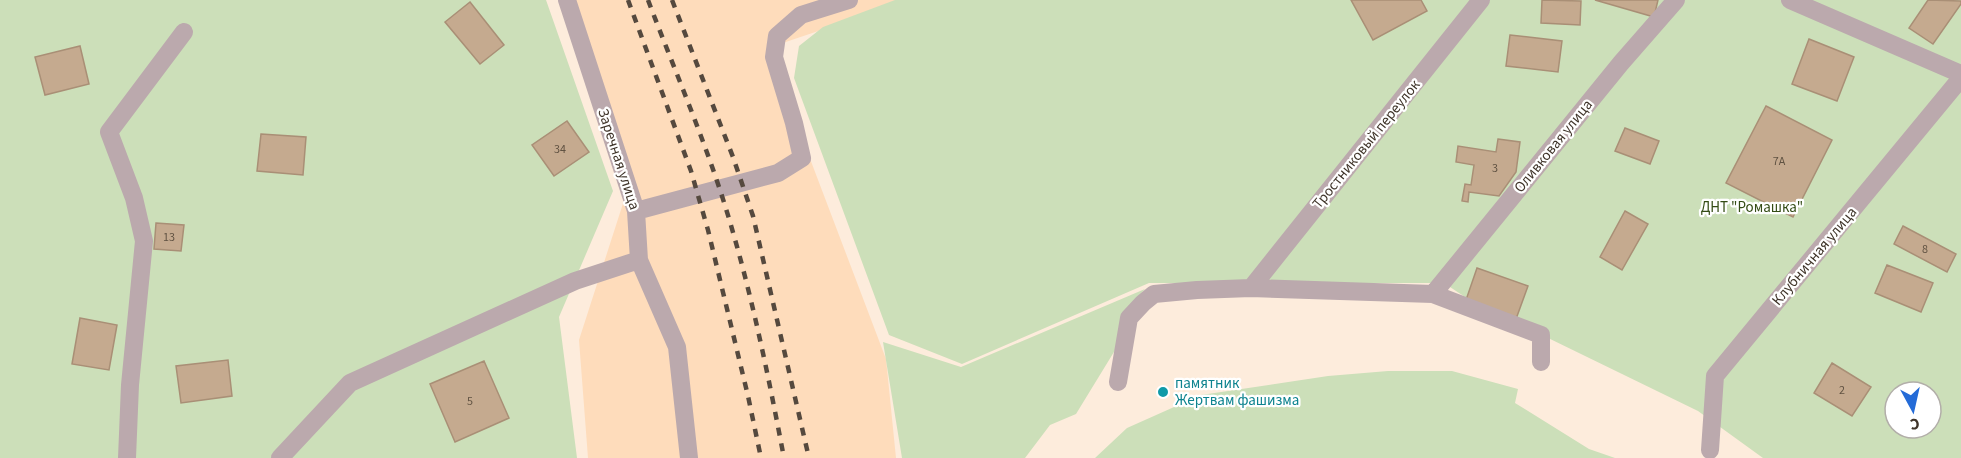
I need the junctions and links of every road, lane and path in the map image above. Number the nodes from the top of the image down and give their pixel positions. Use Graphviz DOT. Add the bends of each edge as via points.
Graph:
graph roads {
  1 [pos="567,0"];
  2 [pos="849,0"];
  3 [pos="1481,0"];
  4 [pos="1676,0"];
  5 [pos="1790,0"];
  6 [pos="184,32"];
  7 [pos="1961,76"];
  8 [pos="636,211"];
  9 [pos="639,260"];
  10 [pos="1251,288"];
  11 [pos="1433,294"];
  12 [pos="1541,362"];
  13 [pos="1118,382"];
  14 [pos="1710,450"];
  15 [pos="127,458"];
  16 [pos="280,458"];
  17 [pos="689,458"];
  1 -- 8 [label="street, Заречная улица"];
  2 -- 8 [label="street" via="801,15 777,36 774,57 802,158 778,173"];
  3 -- 10 [label="street, Тростниковый переулок"];
  4 -- 11 [label="street, Оливковая улица"];
  5 -- 7 [label="street"];
  6 -- 15 [label="street" via="109,132 134,198 144,241"];
  7 -- 14 [label="street, Клубничная улица" via="1716,376"];
  8 -- 9 [label="street, Заречная улица"];
  9 -- 16 [label="street" via="575,281 350,383"];
  9 -- 17 [label="street, Заречная улица" via="677,347"];
  10 -- 11 [label="street"];
  10 -- 13 [label="street" via="1154,294 1129,318"];
  11 -- 12 [label="street" via="1541,335"];
}
